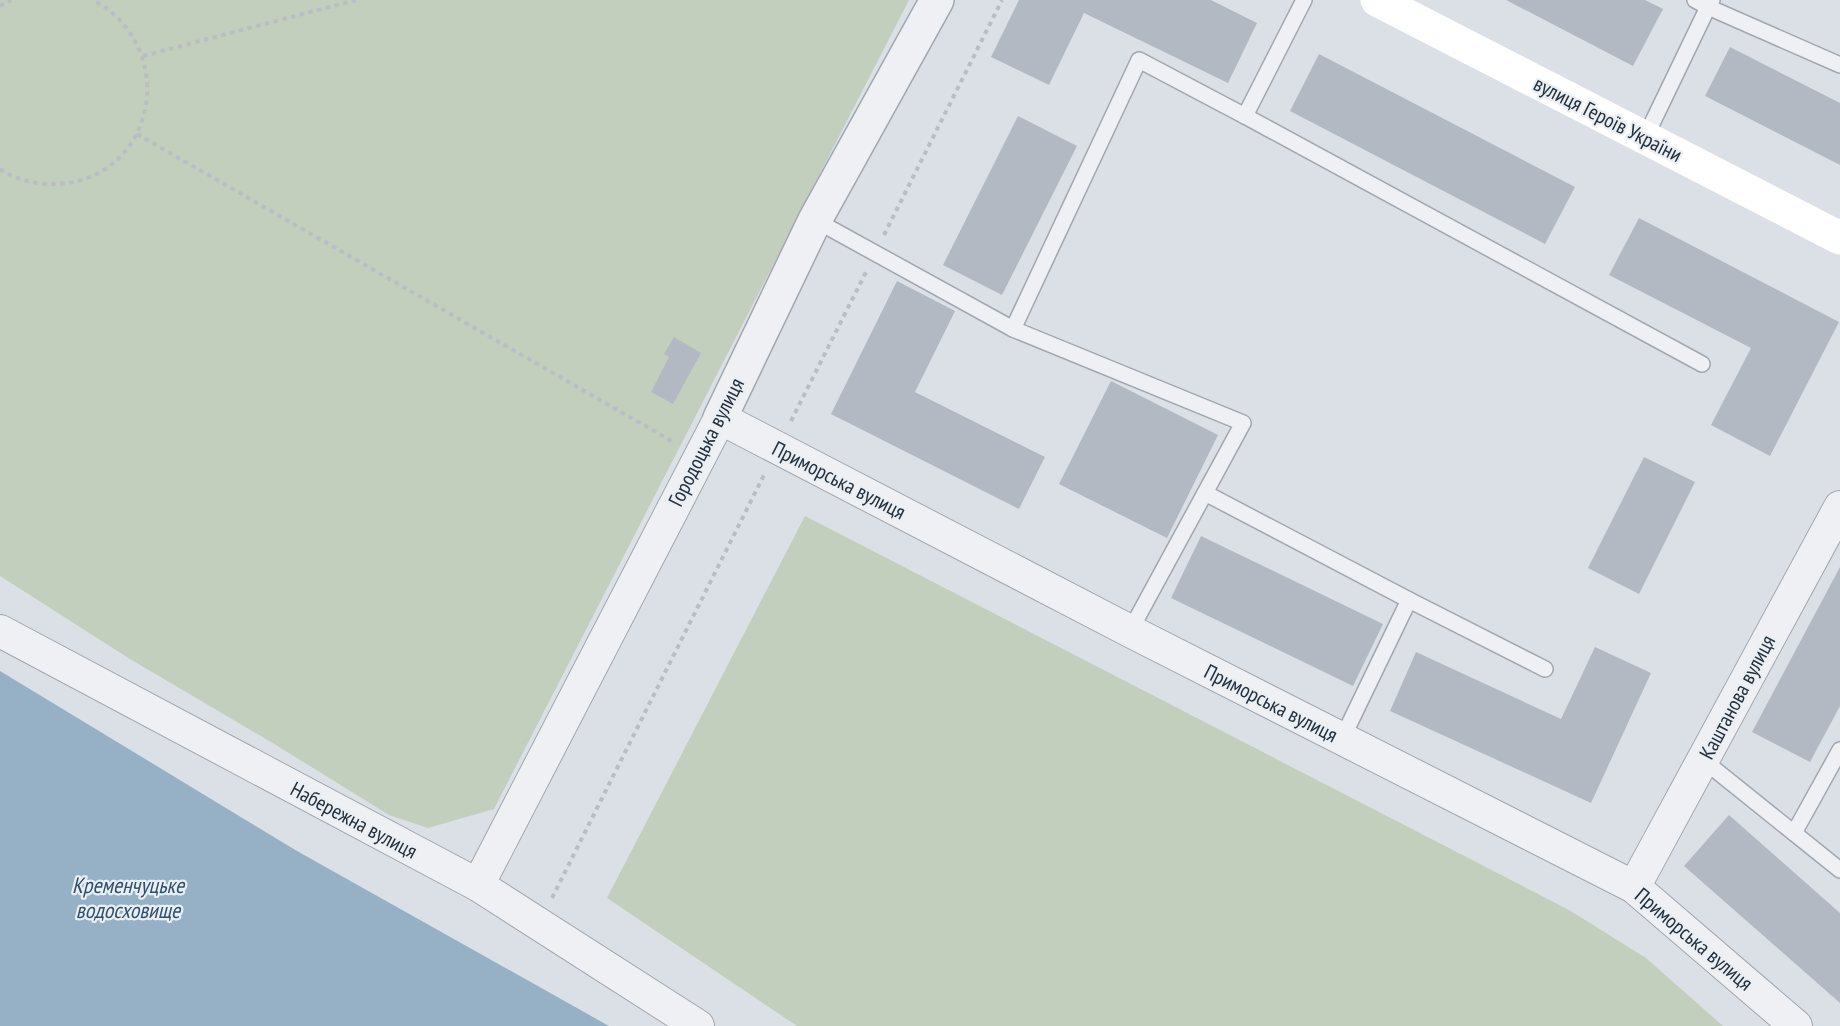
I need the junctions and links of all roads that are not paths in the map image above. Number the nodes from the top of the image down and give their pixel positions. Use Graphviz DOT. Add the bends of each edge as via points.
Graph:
graph roads {
  1 [pos="937,0"];
  2 [pos="1304,0"];
  3 [pos="1377,0"];
  4 [pos="1705,2"];
  5 [pos="1840,65"];
  6 [pos="1245,116"];
  7 [pos="1645,138"];
  8 [pos="815,220"];
  9 [pos="1840,238"];
  10 [pos="1013,329"];
  11 [pos="1702,364"];
  12 [pos="720,418"];
  13 [pos="1205,493"];
  14 [pos="1840,507"];
  15 [pos="1409,600"];
  16 [pos="0,631"];
  17 [pos="1130,631"];
  18 [pos="1545,669"];
  19 [pos="1342,739"];
  20 [pos="1840,750"];
  21 [pos="1703,760"];
  22 [pos="1794,833"];
  23 [pos="1840,870"];
  24 [pos="477,885"];
  25 [pos="1634,887"];
  26 [pos="698,1026"];
  27 [pos="1796,1026"];
  1 -- 8 [label="street, Городоцька вулиця"];
  2 -- 6 [label="lane"];
  3 -- 7 [label="main road, вулиця Героїв України"];
  4 -- 5 [label="lane"];
  4 -- 7 [label="lane"];
  6 -- 10 [label="lane" via="1139,60"];
  6 -- 11 [label="lane"];
  7 -- 9 [label="main road, вулиця Героїв України"];
  8 -- 10 [label="lane"];
  8 -- 12 [label="street, Городоцька вулиця"];
  10 -- 13 [label="lane" via="1243,423"];
  12 -- 17 [label="street, Приморська вулиця"];
  12 -- 24 [label="street, Городоцька вулиця"];
  13 -- 15 [label="lane"];
  13 -- 17 [label="lane"];
  14 -- 21 [label="street, Каштанова вулиця"];
  15 -- 18 [label="lane"];
  15 -- 19 [label="lane"];
  16 -- 24 [label="street, Набережна вулиця"];
  17 -- 19 [label="street, Приморська вулиця"];
  19 -- 25 [label="street, Приморська вулиця"];
  20 -- 22 [label="lane"];
  21 -- 22 [label="lane"];
  21 -- 25 [label="street, Каштанова вулиця"];
  22 -- 23 [label="lane"];
  24 -- 26 [label="street, Набережна вулиця"];
  25 -- 27 [label="street, Приморська вулиця"];
}
